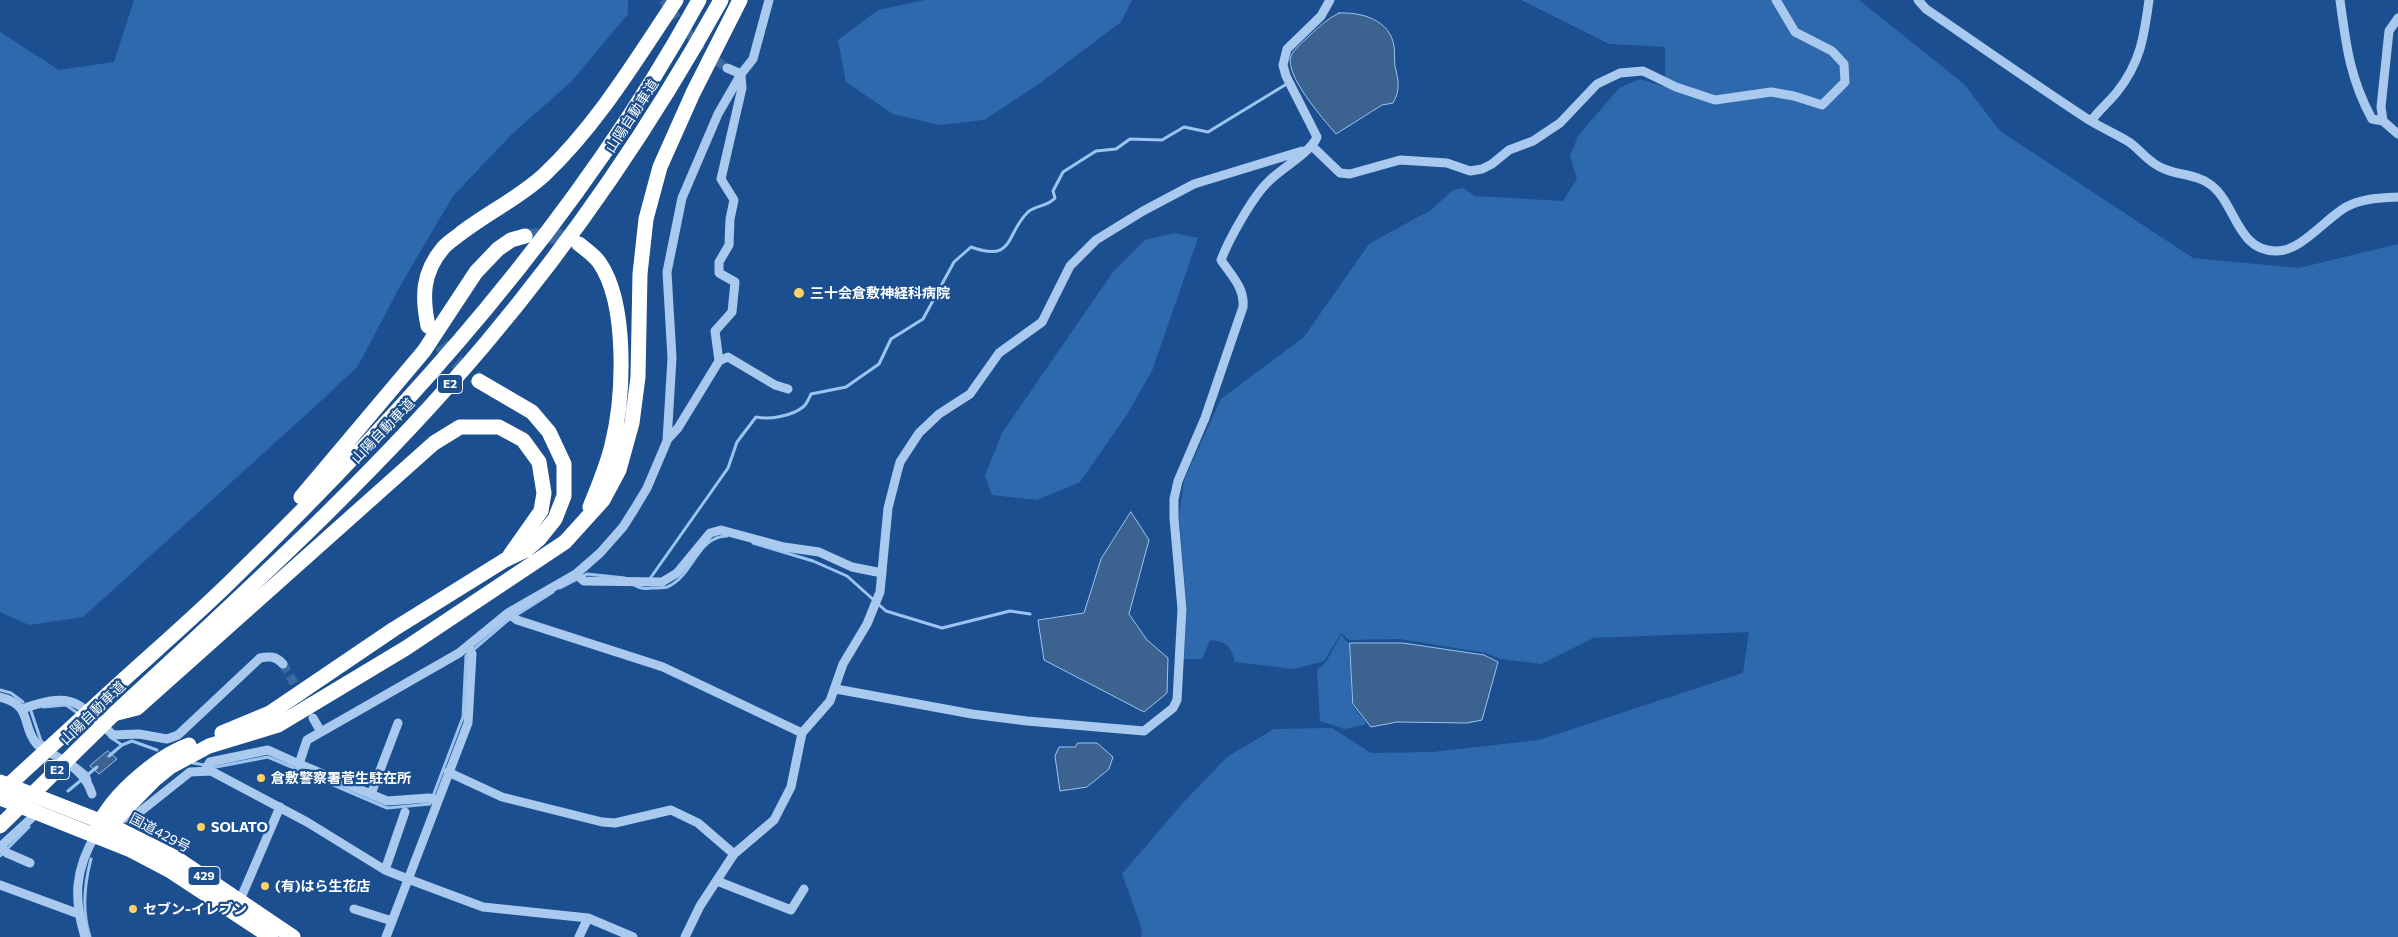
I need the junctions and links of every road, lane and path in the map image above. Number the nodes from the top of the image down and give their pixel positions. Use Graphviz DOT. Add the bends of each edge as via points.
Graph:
graph roads {
  1 [pos="676,0"];
  2 [pos="699,0"];
  3 [pos="721,0"];
  4 [pos="740,0"];
  5 [pos="769,0"];
  6 [pos="1330,0"];
  7 [pos="1776,0"];
  8 [pos="1918,0"];
  9 [pos="2149,0"];
  10 [pos="2340,0"];
  11 [pos="2398,18"];
  12 [pos="727,68"];
  13 [pos="741,74"];
  14 [pos="2091,121"];
  15 [pos="2384,121"];
  16 [pos="2398,134"];
  17 [pos="1313,147"];
  18 [pos="2398,197"];
  19 [pos="525,236"];
  20 [pos="579,244"];
  21 [pos="428,326"];
  22 [pos="719,361"];
  23 [pos="478,380"];
  24 [pos="788,389"];
  25 [pos="667,440"];
  26 [pos="586,517"];
  27 [pos="505,560"];
  28 [pos="882,573"];
  29 [pos="578,577"];
  30 [pos="228,584"];
  31 [pos="510,616"];
  32 [pos="470,650"];
  33 [pos="283,664"];
  34 [pos="836,688"];
  35 [pos="0,697"];
  36 [pos="22,709"];
  37 [pos="114,714"];
  38 [pos="313,718"];
  39 [pos="398,723"];
  40 [pos="321,732"];
  41 [pos="802,733"];
  42 [pos="299,764"];
  43 [pos="206,767"];
  44 [pos="448,772"];
  45 [pos="0,782"];
  46 [pos="0,793"];
  47 [pos="92,794"];
  48 [pos="371,794"];
  49 [pos="0,798"];
  50 [pos="433,799"];
  51 [pos="280,807"];
  52 [pos="38,812"];
  53 [pos="405,812"];
  54 [pos="105,825"];
  55 [pos="0,826"];
  56 [pos="3,849"];
  57 [pos="734,854"];
  58 [pos="30,863"];
  59 [pos="385,870"];
  60 [pos="408,880"];
  61 [pos="717,881"];
  62 [pos="0,885"];
  63 [pos="804,889"];
  64 [pos="240,900"];
  65 [pos="354,909"];
  66 [pos="78,914"];
  67 [pos="588,918"];
  68 [pos="392,921"];
  69 [pos="84,937"];
  70 [pos="271,937"];
  71 [pos="293,937"];
  72 [pos="386,937"];
  73 [pos="579,937"];
  74 [pos="633,937"];
  75 [pos="685,937"];
  1 -- 21 [label="highway" via="626,76 567,151 542,177 443,248 424,284 423,302"];
  2 -- 30 [label="highway, 山陽自動車道 / E2" via="597,165 505,288 417,389"];
  3 -- 37 [label="highway, 山陽自動車道 / E2" via="658,108 613,176 538,279 485,344 325,514"];
  4 -- 26 [label="highway" via="660,167 646,219 640,274 638,377 632,423 619,470 604,500"];
  5 -- 13 [label="street" via="753,58"];
  6 -- 17 [label="street" via="1321,16 1288,49 1283,65 1317,137"];
  7 -- 17 [label="street" via="1795,32 1832,51 1844,64 1845,82 1822,105 1771,92 1715,100 1676,87 1643,71 1620,73 1597,84 1560,123 1533,141 1509,150 1482,169 1470,171 1447,163 1400,160 1350,174 1340,172"];
  8 -- 14 [label="street" via="1926,9"];
  9 -- 14 [label="street" via="2140,52 2130,74"];
  10 -- 15 [label="street" via="2351,72 2358,93 2372,119"];
  11 -- 15 [label="street" via="2389,31 2381,107"];
  12 -- 13 [label="street"];
  13 -- 22 [label="street" via="742,88 721,179 734,200 729,245 719,262 719,273 735,282 732,312 715,331"];
  13 -- 25 [label="street" via="718,114 682,198 667,272 672,358"];
  14 -- 18 [label="street" via="2131,143 2162,169 2197,177 2210,184 2246,238 2268,250 2293,248 2348,206 2371,199"];
  15 -- 16 [label="street"];
  17 -- 28 [label="street" via="1194,184 1119,225 1078,256 1063,277 1042,322 999,353 970,394 939,414 919,433 900,462 888,508"];
  17 -- 34 [label="street" via="1297,157 1257,195 1221,260 1244,298 1205,418 1178,481 1174,499 1182,609 1178,700 1173,708 1144,731 972,714"];
  19 -- 30 [label="highway" via="498,249 476,272 424,351"];
  20 -- 26 [label="highway" via="598,260 613,292 619,322 621,369 613,444"];
  22 -- 24 [label="street" via="728,357 775,385"];
  22 -- 25 [label="street" via="678,428"];
  23 -- 27 [label="highway" via="532,412 549,432 564,464 564,496 555,519 526,550"];
  25 -- 29 [label="street" via="647,488 623,527"];
  26 -- 54 [label="highway" via="565,542 535,563 406,648 278,726 210,746 170,767"];
  27 -- 37 [label="highway" via="541,511 544,493 539,462 523,440 499,427 460,427 434,443 137,708"];
  27 -- 54 [label="highway" via="394,629 270,713 183,747 164,759 128,788"];
  28 -- 29 [label="street" via="852,567 819,552 721,530 710,533 677,573 652,584"];
  28 -- 34 [label="street" via="876,604 843,664"];
  29 -- 31 [label="street"];
  30 -- 46 [label="highway, 山陽自動車道 / E2, bridge"];
  31 -- 32 [label="street"];
  31 -- 41 [label="street" via="663,667"];
  32 -- 40 [label="street"];
  32 -- 44 [label="street" via="468,723"];
  33 -- 36 [label="street" via="278,658 260,658 178,735 167,739 139,734 114,735 80,704 71,700 59,699"];
  34 -- 41 [label="street" via="830,701"];
  35 -- 36 [label="street"];
  36 -- 47 [label="street" via="36,744 77,770"];
  37 -- 55 [label="highway, 山陽自動車道 / E2, bridge"];
  38 -- 40 [label="street"];
  39 -- 48 [label="street"];
  40 -- 42 [label="street" via="307,740"];
  41 -- 57 [label="street" via="791,787 774,820"];
  42 -- 43 [label="street" via="268,750"];
  42 -- 48 [label="street"];
  43 -- 51 [label="street"];
  43 -- 54 [label="street" via="190,772 136,815"];
  44 -- 50 [label="street"];
  44 -- 57 [label="street" via="502,797 602,822 615,823 671,810 698,822"];
  45 -- 54 [label="highway, 国道429号 / 429"];
  48 -- 50 [label="street" via="393,802"];
  49 -- 52 [label="highway, 国道429号 / 429"];
  50 -- 60 [label="street"];
  51 -- 59 [label="street"];
  51 -- 64 [label="street"];
  52 -- 54 [label="highway, 国道429号 / 429"];
  52 -- 56 [label="street"];
  53 -- 59 [label="street"];
  54 -- 64 [label="highway, 国道429号 / 429" via="176,858"];
  54 -- 66 [label="street" via="85,851 76,894"];
  54 -- 70 [label="highway, 国道429号 / 429"];
  56 -- 58 [label="street"];
  57 -- 61 [label="street"];
  59 -- 60 [label="street"];
  60 -- 67 [label="street" via="483,907"];
  60 -- 68 [label="street"];
  61 -- 63 [label="street" via="791,910"];
  61 -- 75 [label="street"];
  62 -- 66 [label="street"];
  64 -- 71 [label="highway, 国道429号 / 429"];
  65 -- 68 [label="street"];
  66 -- 69 [label="street"];
  67 -- 73 [label="street"];
  67 -- 74 [label="street"];
  68 -- 72 [label="street"];
}
